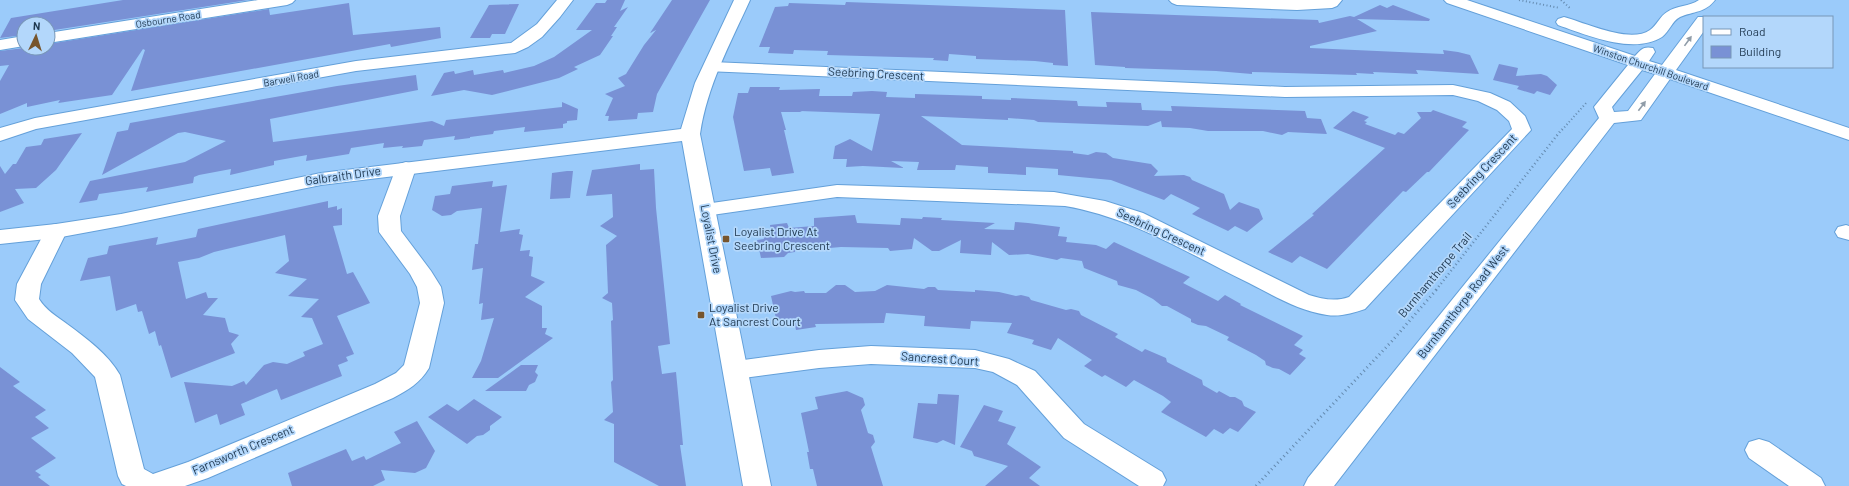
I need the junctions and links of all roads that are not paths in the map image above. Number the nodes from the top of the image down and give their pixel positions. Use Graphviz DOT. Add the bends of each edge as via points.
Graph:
graph roads {
  1 [pos="287,0"];
  2 [pos="565,0"];
  3 [pos="742,0"];
  4 [pos="1176,0"];
  5 [pos="1334,0"];
  6 [pos="1452,0"];
  7 [pos="1485,0"];
  8 [pos="1502,6"];
  9 [pos="1705,11"];
  10 [pos="1678,12"];
  11 [pos="56,37"];
  12 [pos="16,42"];
  13 [pos="0,45"];
  14 [pos="1642,58"];
  15 [pos="712,67"];
  16 [pos="1669,68"];
  17 [pos="1608,118"];
  18 [pos="1849,122"];
  19 [pos="690,134"];
  20 [pos="1849,134"];
  21 [pos="0,135"];
  22 [pos="406,168"];
  23 [pos="705,210"];
  24 [pos="56,231"];
  25 [pos="0,237"];
  26 [pos="736,370"];
  27 [pos="1759,450"];
  28 [pos="1152,480"];
  29 [pos="757,486"];
  30 [pos="1318,486"];
  31 [pos="1811,486"];
  1 -- 11 [label="street, Osbourne Road"];
  2 -- 21 [label="street, Barwell Road" via="538,32 526,43 515,48 356,66 35,124"];
  3 -- 15 [label="street, Loyalist Drive"];
  4 -- 5 [label="street" via="1297,5 1332,3"];
  6 -- 14 [label="street, Winston Churchill Boulevard"];
  7 -- 8 [label="street, Winston Churchill Boulevard"];
  8 -- 10 [label="street" via="1514,5 1606,35 1634,38 1657,32"];
  8 -- 14 [label="street, Winston Churchill Boulevard"];
  9 -- 10 [label="street"];
  16 -- 9 [label="street, one-way"];
  10 -- 14 [label="street"];
  12 -- 13 [label="street"];
  14 -- 16 [label="street, Winston Churchill Boulevard"];
  14 -- 17 [label="street" via="1603,107"];
  15 -- 19 [label="street, Loyalist Drive" via="700,91"];
  15 -- 23 [label="street, Seebring Crescent" via="1285,92 1453,90 1494,100 1511,111 1520,121 1522,130 1357,303 1345,309 1321,307 1301,300 1135,218 1107,207 1054,198 837,191"];
  17 -- 16 [label="street, one-way" via="1634,116"];
  16 -- 18 [label="street, Winston Churchill Boulevard"];
  16 -- 20 [label="street, Winston Churchill Boulevard"];
  17 -- 30 [label="street, Burnhamthorpe Road West"];
  19 -- 22 [label="street, Galbraith Drive"];
  19 -- 23 [label="street, Loyalist Drive"];
  22 -- 24 [label="street, Galbraith Drive" via="321,179"];
  22 -- 24 [label="street, Farnsworth Crescent" via="389,216 390,232 420,271 429,287 432,303 416,368 405,380 384,390 198,470 151,486 132,476 107,375 82,347 36,313 27,300 29,284"];
  23 -- 26 [label="street, Loyalist Drive"];
  24 -- 25 [label="street, Galbraith Drive"];
  26 -- 28 [label="street, Sancrest Court" via="871,355 975,359 1000,365 1026,378 1074,431"];
  26 -- 29 [label="street, Loyalist Drive"];
  27 -- 31 [label="street"];
}
